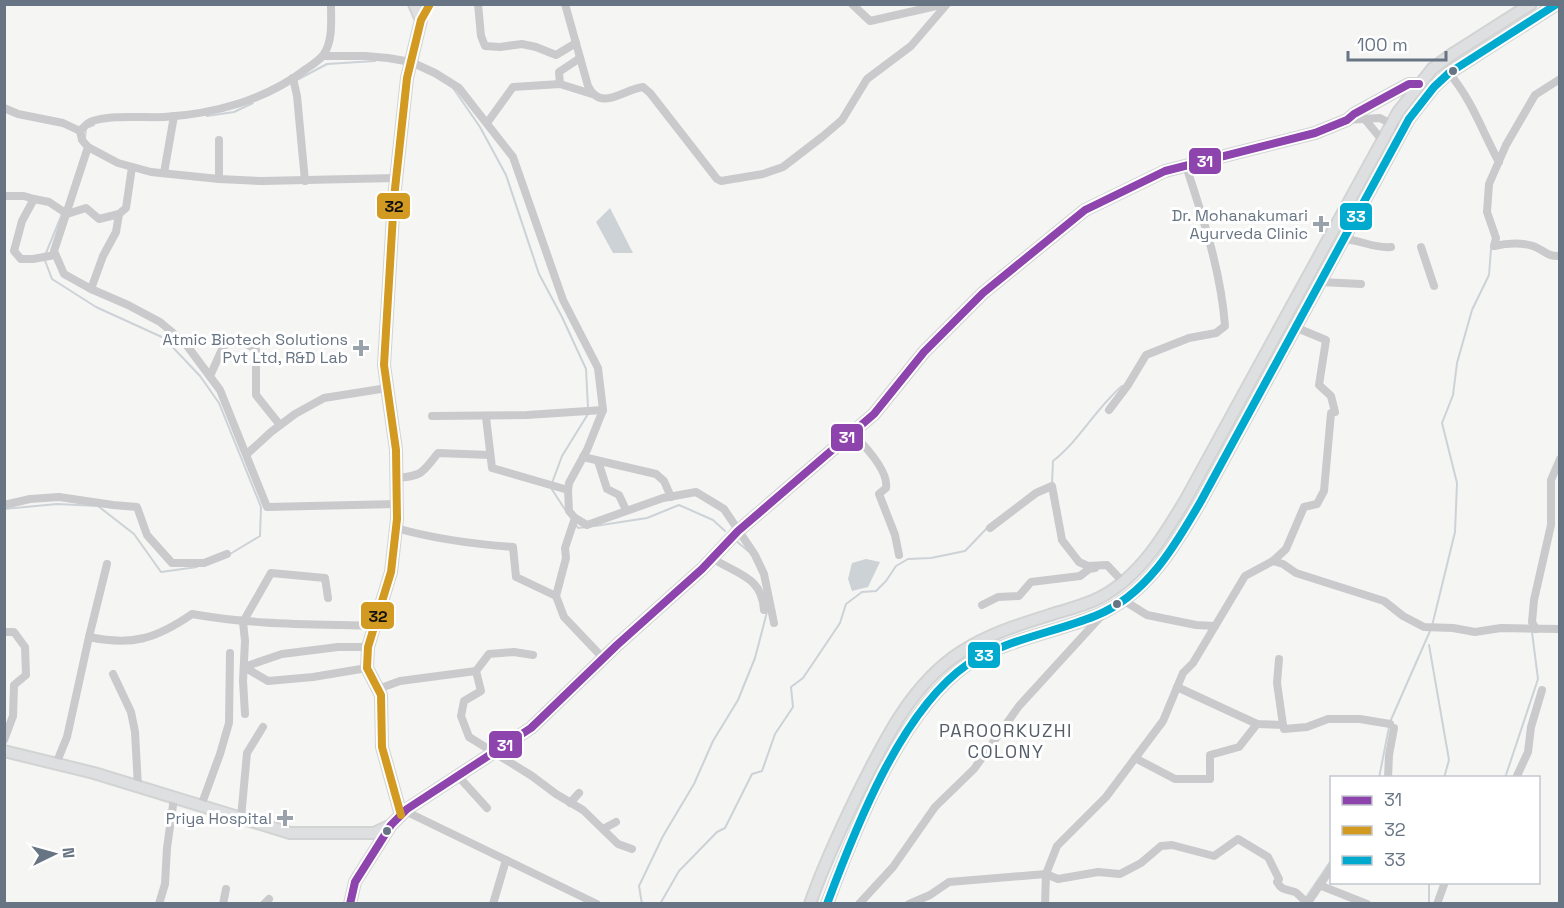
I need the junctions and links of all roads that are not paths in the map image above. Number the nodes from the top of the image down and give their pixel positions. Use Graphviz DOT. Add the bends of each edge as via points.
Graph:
graph roads {
  1 [pos="331,4"];
  2 [pos="414,4"];
  3 [pos="430,4"];
  4 [pos="478,4"];
  5 [pos="565,4"];
  6 [pos="852,4"];
  7 [pos="946,4"];
  8 [pos="1531,4"];
  9 [pos="1557,4"];
  10 [pos="421,20"];
  11 [pos="576,43"];
  12 [pos="323,56"];
  13 [pos="580,58"];
  14 [pos="411,62"];
  15 [pos="1449,73"];
  16 [pos="1560,79"];
  17 [pos="293,81"];
  18 [pos="560,84"];
  19 [pos="1419,84"];
  20 [pos="592,94"];
  21 [pos="4,108"];
  22 [pos="1364,117"];
  23 [pos="174,119"];
  24 [pos="1347,120"];
  25 [pos="487,123"];
  26 [pos="1391,123"];
  27 [pos="1403,130"];
  28 [pos="81,136"];
  29 [pos="219,140"];
  30 [pos="1382,140"];
  31 [pos="1488,141"];
  32 [pos="1506,145"];
  33 [pos="88,147"];
  34 [pos="1499,162"];
  35 [pos="1186,166"];
  36 [pos="132,167"];
  37 [pos="164,173"];
  38 [pos="396,178"];
  39 [pos="219,179"];
  40 [pos="306,181"];
  41 [pos="4,196"];
  42 [pos="34,199"];
  43 [pos="64,212"];
  44 [pos="119,214"];
  45 [pos="1344,239"];
  46 [pos="1391,247"];
  47 [pos="1421,247"];
  48 [pos="56,255"];
  49 [pos="1560,256"];
  50 [pos="1321,282"];
  51 [pos="1361,285"];
  52 [pos="1434,286"];
  53 [pos="91,289"];
  54 [pos="1297,328"];
  55 [pos="210,376"];
  56 [pos="387,388"];
  57 [pos="603,410"];
  58 [pos="1109,410"];
  59 [pos="432,416"];
  60 [pos="486,417"];
  61 [pos="280,425"];
  62 [pos="853,434"];
  63 [pos="247,454"];
  64 [pos="490,456"];
  65 [pos="583,457"];
  66 [pos="1560,459"];
  67 [pos="598,461"];
  68 [pos="396,478"];
  69 [pos="568,490"];
  70 [pos="670,497"];
  71 [pos="396,504"];
  72 [pos="4,505"];
  73 [pos="626,510"];
  74 [pos="575,518"];
  75 [pos="396,528"];
  76 [pos="990,528"];
  77 [pos="738,531"];
  78 [pos="227,554"];
  79 [pos="899,555"];
  80 [pos="712,558"];
  81 [pos="1273,561"];
  82 [pos="107,564"];
  83 [pos="1107,565"];
  84 [pos="1123,582"];
  85 [pos="555,596"];
  86 [pos="328,598"];
  87 [pos="1123,600"];
  88 [pos="982,605"];
  89 [pos="764,610"];
  90 [pos="1105,611"];
  91 [pos="243,622"];
  92 [pos="774,623"];
  93 [pos="375,626"];
  94 [pos="1215,626"];
  95 [pos="1531,629"];
  96 [pos="1560,629"];
  97 [pos="4,632"];
  98 [pos="89,637"];
  99 [pos="368,647"];
  100 [pos="230,653"];
  101 [pos="533,655"];
  102 [pos="603,658"];
  103 [pos="1279,659"];
  104 [pos="244,666"];
  105 [pos="367,668"];
  106 [pos="477,671"];
  107 [pos="113,674"];
  108 [pos="1177,687"];
  109 [pos="378,689"];
  110 [pos="1542,690"];
  111 [pos="245,714"];
  112 [pos="1257,724"];
  113 [pos="1283,725"];
  114 [pos="263,727"];
  115 [pos="4,740"];
  116 [pos="4,751"];
  117 [pos="492,753"];
  118 [pos="1135,758"];
  119 [pos="56,764"];
  120 [pos="458,776"];
  121 [pos="1388,776"];
  122 [pos="1516,776"];
  123 [pos="138,787"];
  124 [pos="579,794"];
  125 [pos="174,798"];
  126 [pos="570,802"];
  127 [pos="201,806"];
  128 [pos="487,808"];
  129 [pos="403,813"];
  130 [pos="241,818"];
  131 [pos="616,822"];
  132 [pos="391,825"];
  133 [pos="603,829"];
  134 [pos="632,849"];
  135 [pos="506,860"];
  136 [pos="1330,870"];
  137 [pos="1046,874"];
  138 [pos="1444,884"];
  139 [pos="1319,885"];
  140 [pos="226,889"];
  141 [pos="159,903"];
  142 [pos="223,903"];
  143 [pos="350,903"];
  144 [pos="493,903"];
  145 [pos="597,903"];
  146 [pos="810,903"];
  147 [pos="826,903"];
  148 [pos="859,903"];
  149 [pos="909,903"];
  150 [pos="1045,903"];
  151 [pos="1307,903"];
  152 [pos="1367,903"];
  153 [pos="1437,903"];
  1 -- 12 [label="street" via="330,35"];
  2 -- 10 [label="main road"];
  3 -- 10 [label="street"];
  4 -- 11 [label="street" via="485,46 522,44 556,55"];
  5 -- 11 [label="street"];
  6 -- 7 [label="street" via="870,21"];
  7 -- 20 [label="street" via="911,46 867,79 842,120 783,166 763,174 717,179 643,87 606,99"];
  8 -- 19 [label="main road" via="1451,55"];
  9 -- 15 [label="main road"];
  10 -- 14 [label="main road"];
  11 -- 13 [label="street"];
  12 -- 14 [label="street"];
  12 -- 17 [label="street"];
  13 -- 18 [label="street" via="559,72"];
  13 -- 20 [label="street"];
  14 -- 25 [label="street" via="459,88"];
  14 -- 38 [label="main road"];
  15 -- 27 [label="main road"];
  15 -- 31 [label="street" via="1462,87"];
  16 -- 32 [label="street" via="1535,95"];
  17 -- 23 [label="street" via="223,109"];
  17 -- 40 [label="street"];
  18 -- 20 [label="street"];
  18 -- 25 [label="street" via="513,87"];
  19 -- 24 [label="main road" via="1409,84"];
  19 -- 26 [label="main road"];
  21 -- 28 [label="street" via="63,123"];
  22 -- 24 [label="street"];
  22 -- 26 [label="street"];
  22 -- 30 [label="street"];
  23 -- 28 [label="street" via="100,119 87,122"];
  23 -- 37 [label="street"];
  24 -- 35 [label="main road" via="1315,133"];
  25 -- 57 [label="street" via="513,157 563,300 598,368"];
  26 -- 27 [label="street"];
  26 -- 30 [label="main road"];
  27 -- 45 [label="main road"];
  28 -- 33 [label="street"];
  29 -- 39 [label="street"];
  30 -- 84 [label="main road" via="1172,523 1152,552"];
  31 -- 32 [label="street"];
  31 -- 34 [label="street"];
  32 -- 34 [label="street"];
  33 -- 36 [label="street"];
  33 -- 43 [label="street"];
  34 -- 49 [label="street" via="1489,184 1487,212 1496,238 1494,246 1514,243"];
  35 -- 58 [label="street" via="1209,238 1225,326 1216,333 1188,338 1146,355"];
  35 -- 62 [label="main road" via="1165,171 1085,210 983,293 924,352"];
  36 -- 37 [label="street"];
  36 -- 44 [label="street" via="126,208"];
  37 -- 39 [label="street"];
  38 -- 40 [label="street"];
  38 -- 56 [label="main road" via="384,365"];
  39 -- 40 [label="street"];
  41 -- 42 [label="street"];
  42 -- 43 [label="street" via="49,202"];
  42 -- 48 [label="street" via="22,221 14,251 21,259"];
  43 -- 44 [label="street" via="87,208 99,219"];
  43 -- 48 [label="street"];
  44 -- 53 [label="street" via="116,232"];
  45 -- 46 [label="street"];
  45 -- 50 [label="main road"];
  47 -- 52 [label="street"];
  48 -- 53 [label="street" via="64,274"];
  50 -- 51 [label="street"];
  50 -- 54 [label="main road"];
  53 -- 55 [label="street" via="160,322 185,343"];
  54 -- 81 [label="street" via="1326,340 1319,385 1331,396 1335,412 1331,413 1324,491 1317,504 1304,507 1286,549"];
  54 -- 87 [label="main road" via="1184,531 1157,570"];
  55 -- 61 [label="street" via="224,345 240,340 256,349 256,395"];
  55 -- 63 [label="street" via="220,390"];
  56 -- 61 [label="street" via="324,398"];
  56 -- 68 [label="main road"];
  57 -- 60 [label="street"];
  57 -- 65 [label="street"];
  59 -- 60 [label="street"];
  60 -- 64 [label="street"];
  61 -- 63 [label="street"];
  62 -- 77 [label="main road"];
  62 -- 79 [label="street" via="886,480 886,488 879,494"];
  63 -- 71 [label="street" via="267,507"];
  64 -- 68 [label="street" via="438,453 421,474"];
  64 -- 69 [label="street" via="492,468"];
  65 -- 67 [label="street"];
  65 -- 69 [label="street"];
  66 -- 95 [label="street" via="1551,480 1551,525"];
  67 -- 70 [label="street" via="656,474 664,481"];
  67 -- 73 [label="street" via="607,489 619,495"];
  68 -- 71 [label="main road"];
  69 -- 74 [label="street" via="569,511"];
  70 -- 73 [label="street"];
  70 -- 77 [label="street" via="696,492 724,509"];
  71 -- 75 [label="main road"];
  72 -- 78 [label="street" via="59,497 137,507 147,535 171,563 204,563"];
  73 -- 74 [label="street" via="587,525"];
  74 -- 85 [label="street"];
  75 -- 85 [label="street" via="429,537 513,547 516,577"];
  75 -- 93 [label="main road" via="391,572"];
  76 -- 83 [label="street" via="1036,493 1052,486 1062,540 1079,562 1088,566"];
  77 -- 80 [label="main road"];
  77 -- 92 [label="street" via="764,574"];
  80 -- 89 [label="street" via="753,580"];
  80 -- 102 [label="main road"];
  81 -- 94 [label="street" via="1245,576"];
  81 -- 95 [label="street" via="1296,573 1384,601 1403,616 1431,628 1475,632"];
  82 -- 98 [label="street"];
  83 -- 84 [label="street"];
  83 -- 88 [label="street" via="1089,569 1080,576 1031,582 1019,596 999,597"];
  84 -- 146 [label="main road" via="1081,606 992,634 960,652 932,675 900,717 872,764"];
  85 -- 102 [label="street" via="564,617"];
  86 -- 91 [label="street" via="325,578 271,573"];
  87 -- 90 [label="main road"];
  87 -- 94 [label="street" via="1147,615"];
  90 -- 147 [label="main road" via="998,648 969,664 944,685 911,725 891,760 856,828"];
  90 -- 148 [label="street" via="1019,706 974,769 935,807 893,867"];
  91 -- 93 [label="street"];
  91 -- 98 [label="street" via="192,614 152,637 112,642"];
  91 -- 104 [label="street"];
  93 -- 99 [label="main road"];
  94 -- 108 [label="street"];
  95 -- 96 [label="street"];
  97 -- 115 [label="street" via="14,632 24,647 26,675 14,685 13,716"];
  98 -- 119 [label="street" via="67,737"];
  99 -- 104 [label="street" via="282,654"];
  99 -- 105 [label="main road"];
  100 -- 127 [label="street" via="229,723"];
  101 -- 106 [label="street" via="489,654"];
  102 -- 117 [label="main road" via="531,728"];
  103 -- 113 [label="street" via="1276,683"];
  104 -- 105 [label="street" via="268,681"];
  104 -- 111 [label="street"];
  105 -- 109 [label="main road"];
  106 -- 109 [label="street" via="400,681"];
  106 -- 117 [label="street" via="481,691 464,701 461,716 469,737"];
  107 -- 123 [label="street" via="135,732"];
  108 -- 112 [label="street"];
  108 -- 118 [label="street" via="1162,721"];
  109 -- 129 [label="main road" via="382,747"];
  110 -- 122 [label="street" via="1528,753"];
  112 -- 113 [label="street"];
  112 -- 118 [label="street" via="1239,747 1210,755 1210,779 1175,779"];
  113 -- 121 [label="street" via="1284,729 1307,727 1328,718 1392,726"];
  114 -- 130 [label="street" via="247,753"];
  116 -- 119 [label="main road"];
  117 -- 120 [label="main road"];
  117 -- 126 [label="street"];
  118 -- 137 [label="street" via="1106,797 1057,846"];
  119 -- 123 [label="main road"];
  120 -- 128 [label="street"];
  120 -- 129 [label="main road"];
  123 -- 125 [label="main road"];
  124 -- 126 [label="street"];
  125 -- 127 [label="main road"];
  125 -- 141 [label="street" via="165,884"];
  126 -- 133 [label="street"];
  127 -- 130 [label="main road"];
  129 -- 132 [label="main road"];
  129 -- 135 [label="street"];
  130 -- 132 [label="main road" via="290,833 374,833"];
  131 -- 133 [label="street"];
  132 -- 143 [label="main road" via="355,882"];
  133 -- 134 [label="street" via="618,844"];
  135 -- 144 [label="street"];
  135 -- 145 [label="street"];
  136 -- 139 [label="street"];
  137 -- 149 [label="street" via="949,882"];
  137 -- 150 [label="street"];
  137 -- 151 [label="street" via="1058,879 1098,872 1120,874 1161,846 1172,845 1214,856 1238,839 1268,857 1280,879 1279,887 1295,892"];
  138 -- 153 [label="street"];
  139 -- 151 [label="street"];
  139 -- 152 [label="street"];
  140 -- 142 [label="street"];
}
